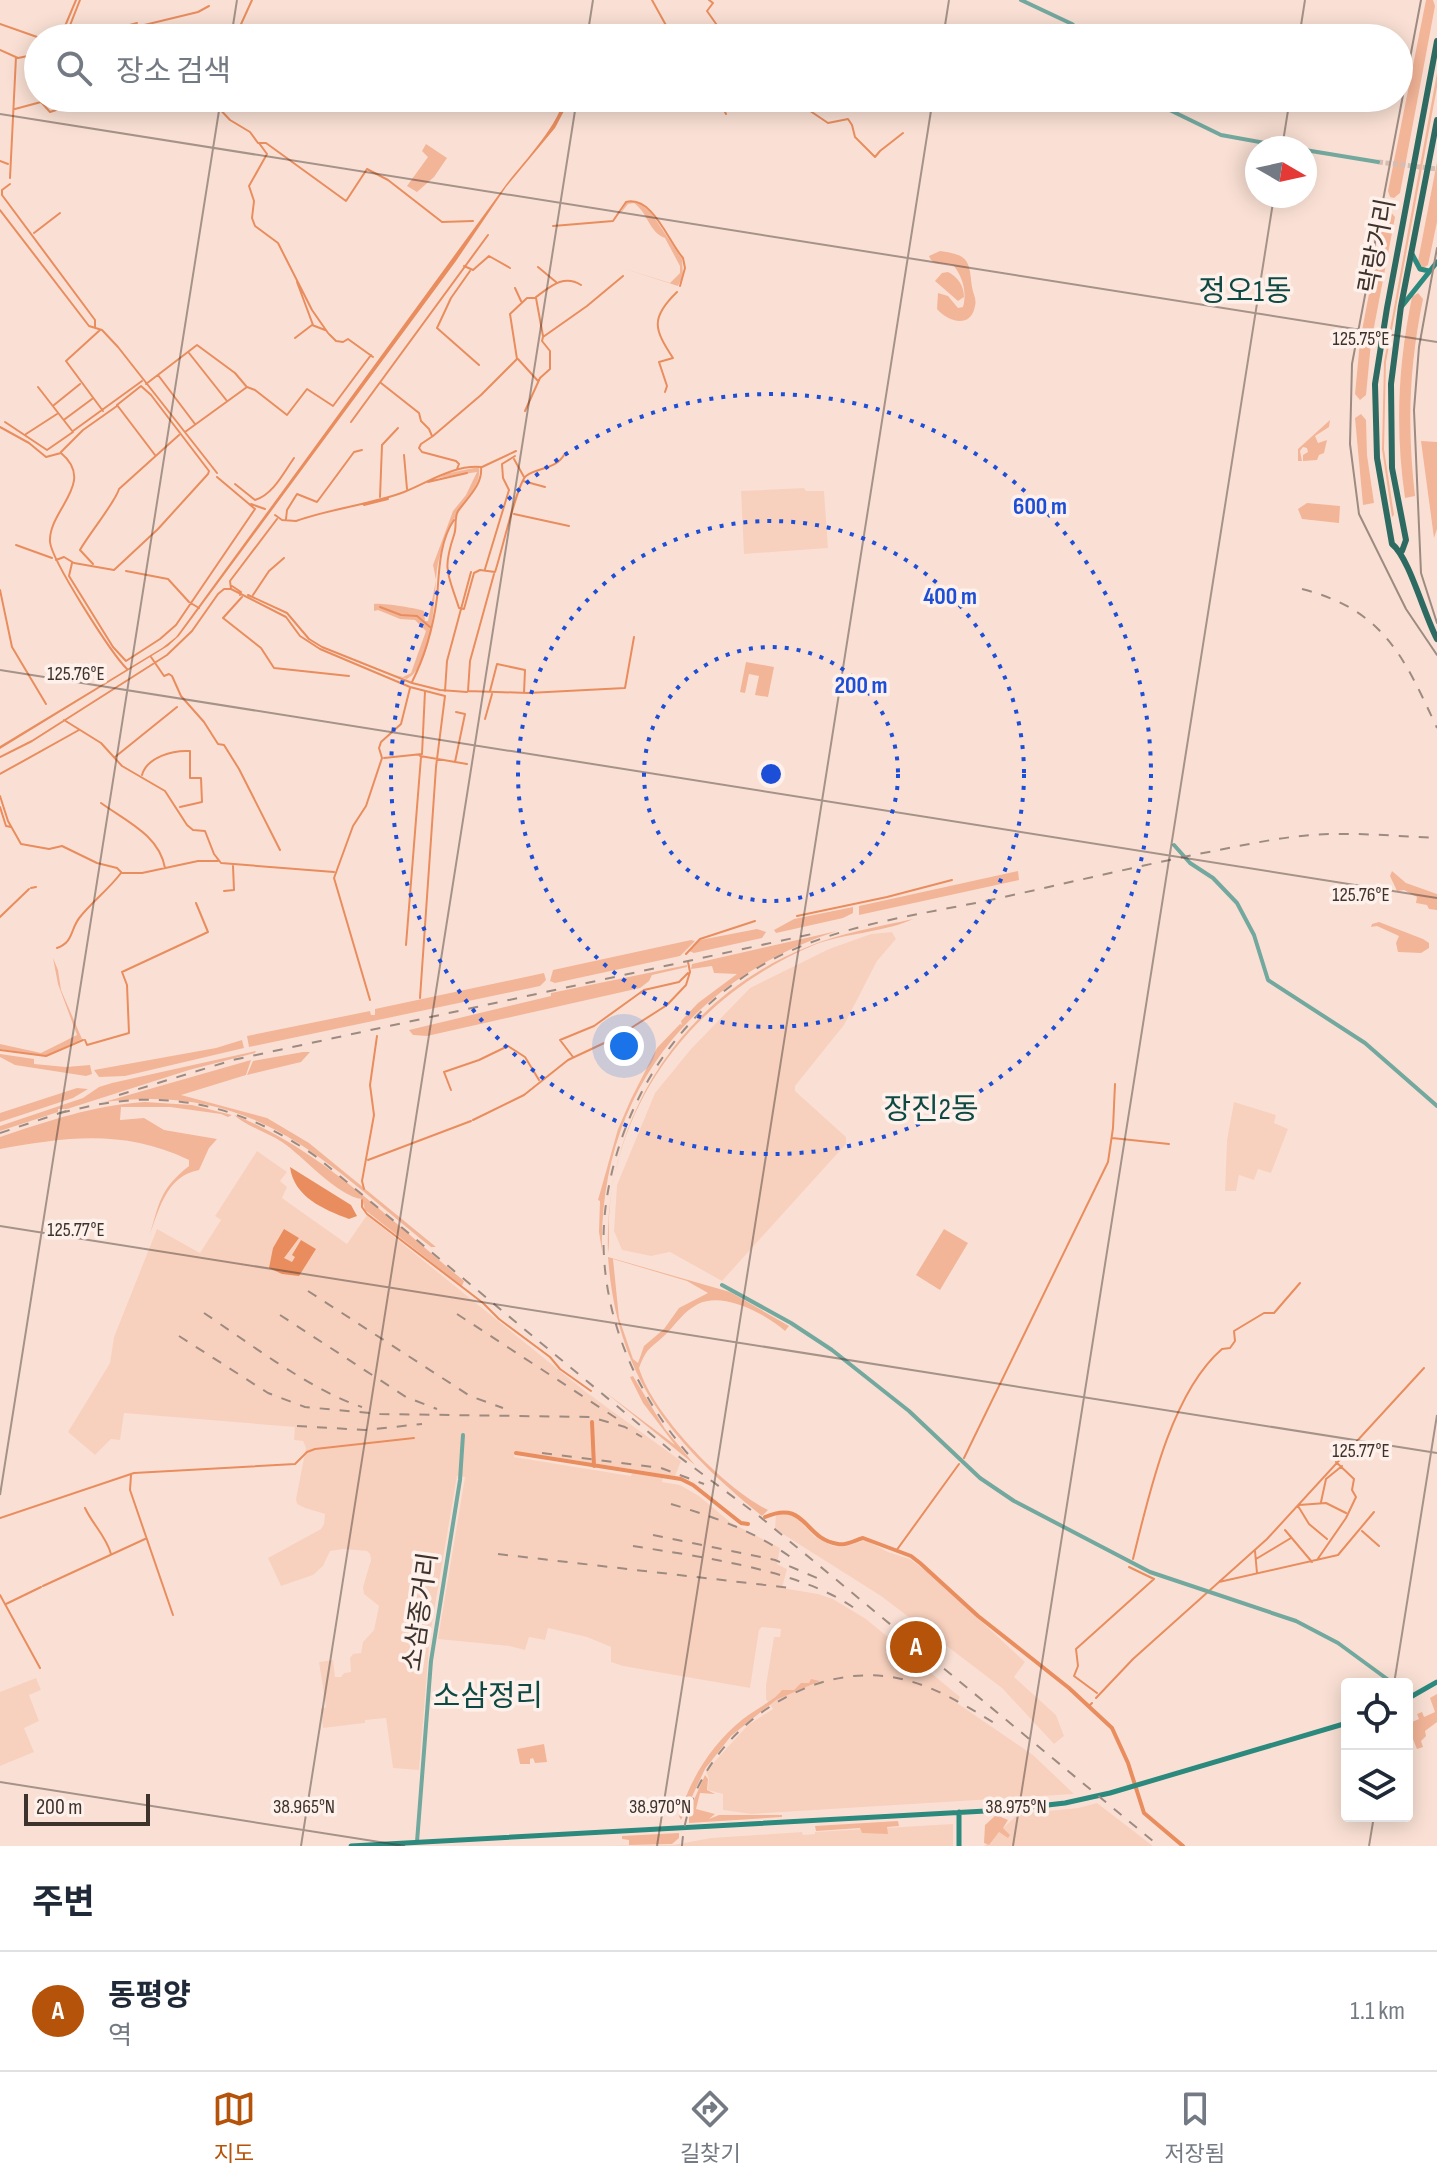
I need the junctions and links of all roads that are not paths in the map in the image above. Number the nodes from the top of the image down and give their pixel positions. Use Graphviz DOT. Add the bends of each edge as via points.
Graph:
graph roads {
  1 [pos="1021,0"];
  2 [pos="1072,24"];
  3 [pos="1437,41"];
  4 [pos="1174,112"];
  5 [pos="1437,123"];
  6 [pos="1245,139"];
  7 [pos="1317,152"];
  8 [pos="1378,162"];
  9 [pos="1412,254"];
  10 [pos="1437,262"];
  11 [pos="1430,271"];
  12 [pos="1401,306"];
  13 [pos="1402,551"];
  14 [pos="1437,639"];
  15 [pos="1174,845"];
  16 [pos="1437,1106"];
  17 [pos="722,1285"];
  18 [pos="463,1435"];
  19 [pos="1386,1678"];
  20 [pos="1437,1682"];
  21 [pos="1413,1694"];
  22 [pos="1341,1725"];
  23 [pos="959,1812"];
  24 [pos="417,1842"];
  25 [pos="351,1846"];
  26 [pos="959,1846"];
  1 -- 2 [label="street"];
  3 -- 13 [label="main road, 락랑거리" via="1375,384 1380,481 1392,544"];
  4 -- 6 [label="street" via="1221,135"];
  5 -- 9 [label="main road, 락랑거리"];
  7 -- 8 [label="street"];
  9 -- 11 [label="main road" via="1420,269"];
  9 -- 12 [label="main road, 락랑거리"];
  10 -- 11 [label="main road"];
  11 -- 12 [label="main road"];
  12 -- 13 [label="main road, 락랑거리" via="1390,410 1392,468 1406,540"];
  13 -- 14 [label="main road, 락랑거리"];
  15 -- 16 [label="street" via="1237,903 1268,980 1365,1043"];
  17 -- 19 [label="street" via="827,1347 909,1411 980,1478 1030,1510 1150,1572 1296,1621"];
  18 -- 24 [label="street, 소삼종거리" via="433,1641"];
  20 -- 21 [label="main road"];
  22 -- 23 [label="main road" via="1127,1788 1053,1804"];
  23 -- 24 [label="main road"];
  23 -- 26 [label="main road"];
  24 -- 25 [label="main road"];
}
